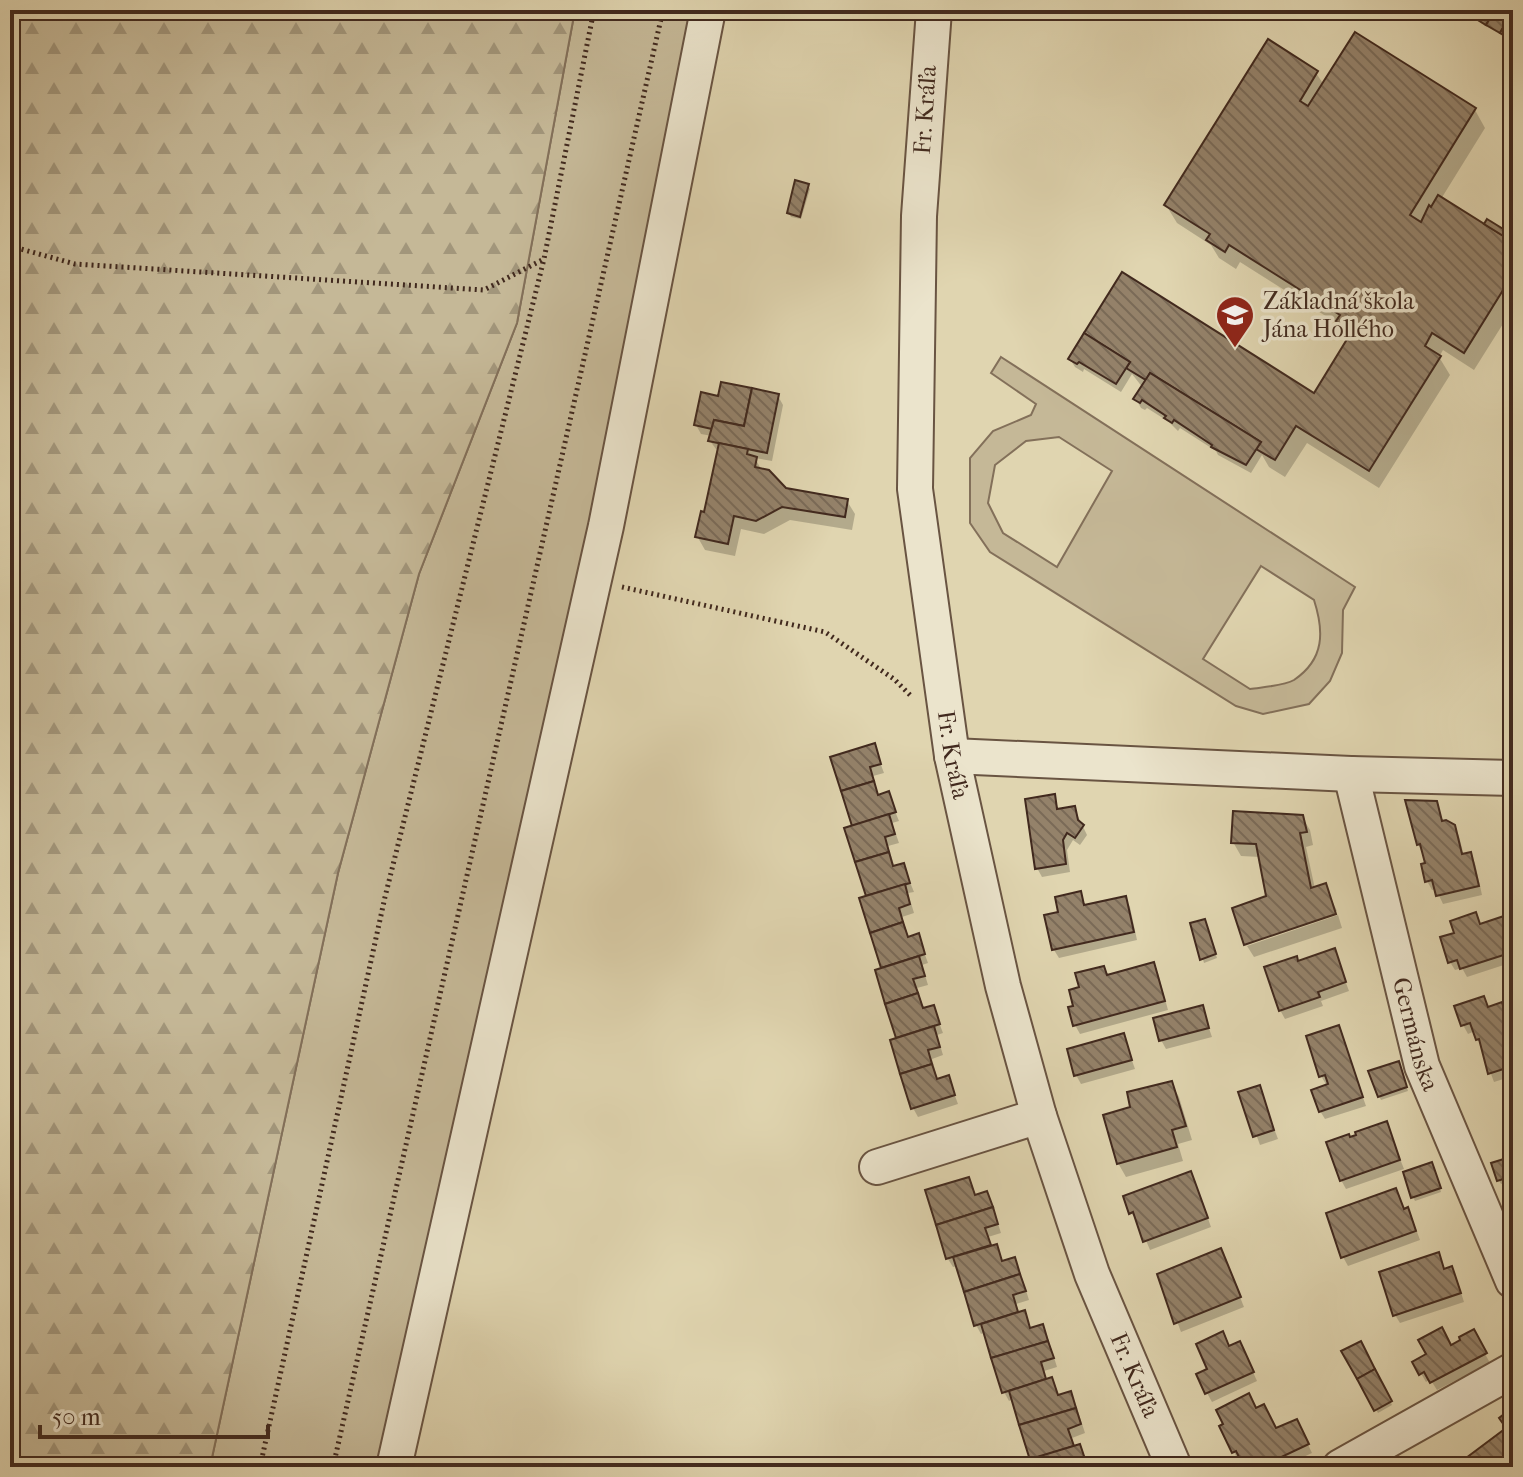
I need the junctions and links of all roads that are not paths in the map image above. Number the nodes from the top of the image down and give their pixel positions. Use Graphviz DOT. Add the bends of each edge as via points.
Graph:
graph roads {
  1 [pos="708,10"];
  2 [pos="934,10"];
  3 [pos="950,742"];
  4 [pos="1351,774"];
  5 [pos="1513,778"];
  6 [pos="1039,1116"];
  7 [pos="877,1167"];
  8 [pos="1513,1281"];
  9 [pos="1513,1370"];
  10 [pos="394,1467"];
  11 [pos="1174,1467"];
  12 [pos="1340,1467"];
  1 -- 10 [label="street" via="594,580"];
  2 -- 3 [label="street, Fr. Kráľa" via="919,216 915,489"];
  3 -- 4 [label="street"];
  3 -- 6 [label="street, Fr. Kráľa" via="1003,986"];
  4 -- 5 [label="street"];
  4 -- 8 [label="street, Germánska" via="1422,1066"];
  6 -- 7 [label="street"];
  6 -- 11 [label="street, Fr. Kráľa" via="1092,1274"];
  9 -- 12 [label="street"];
}
